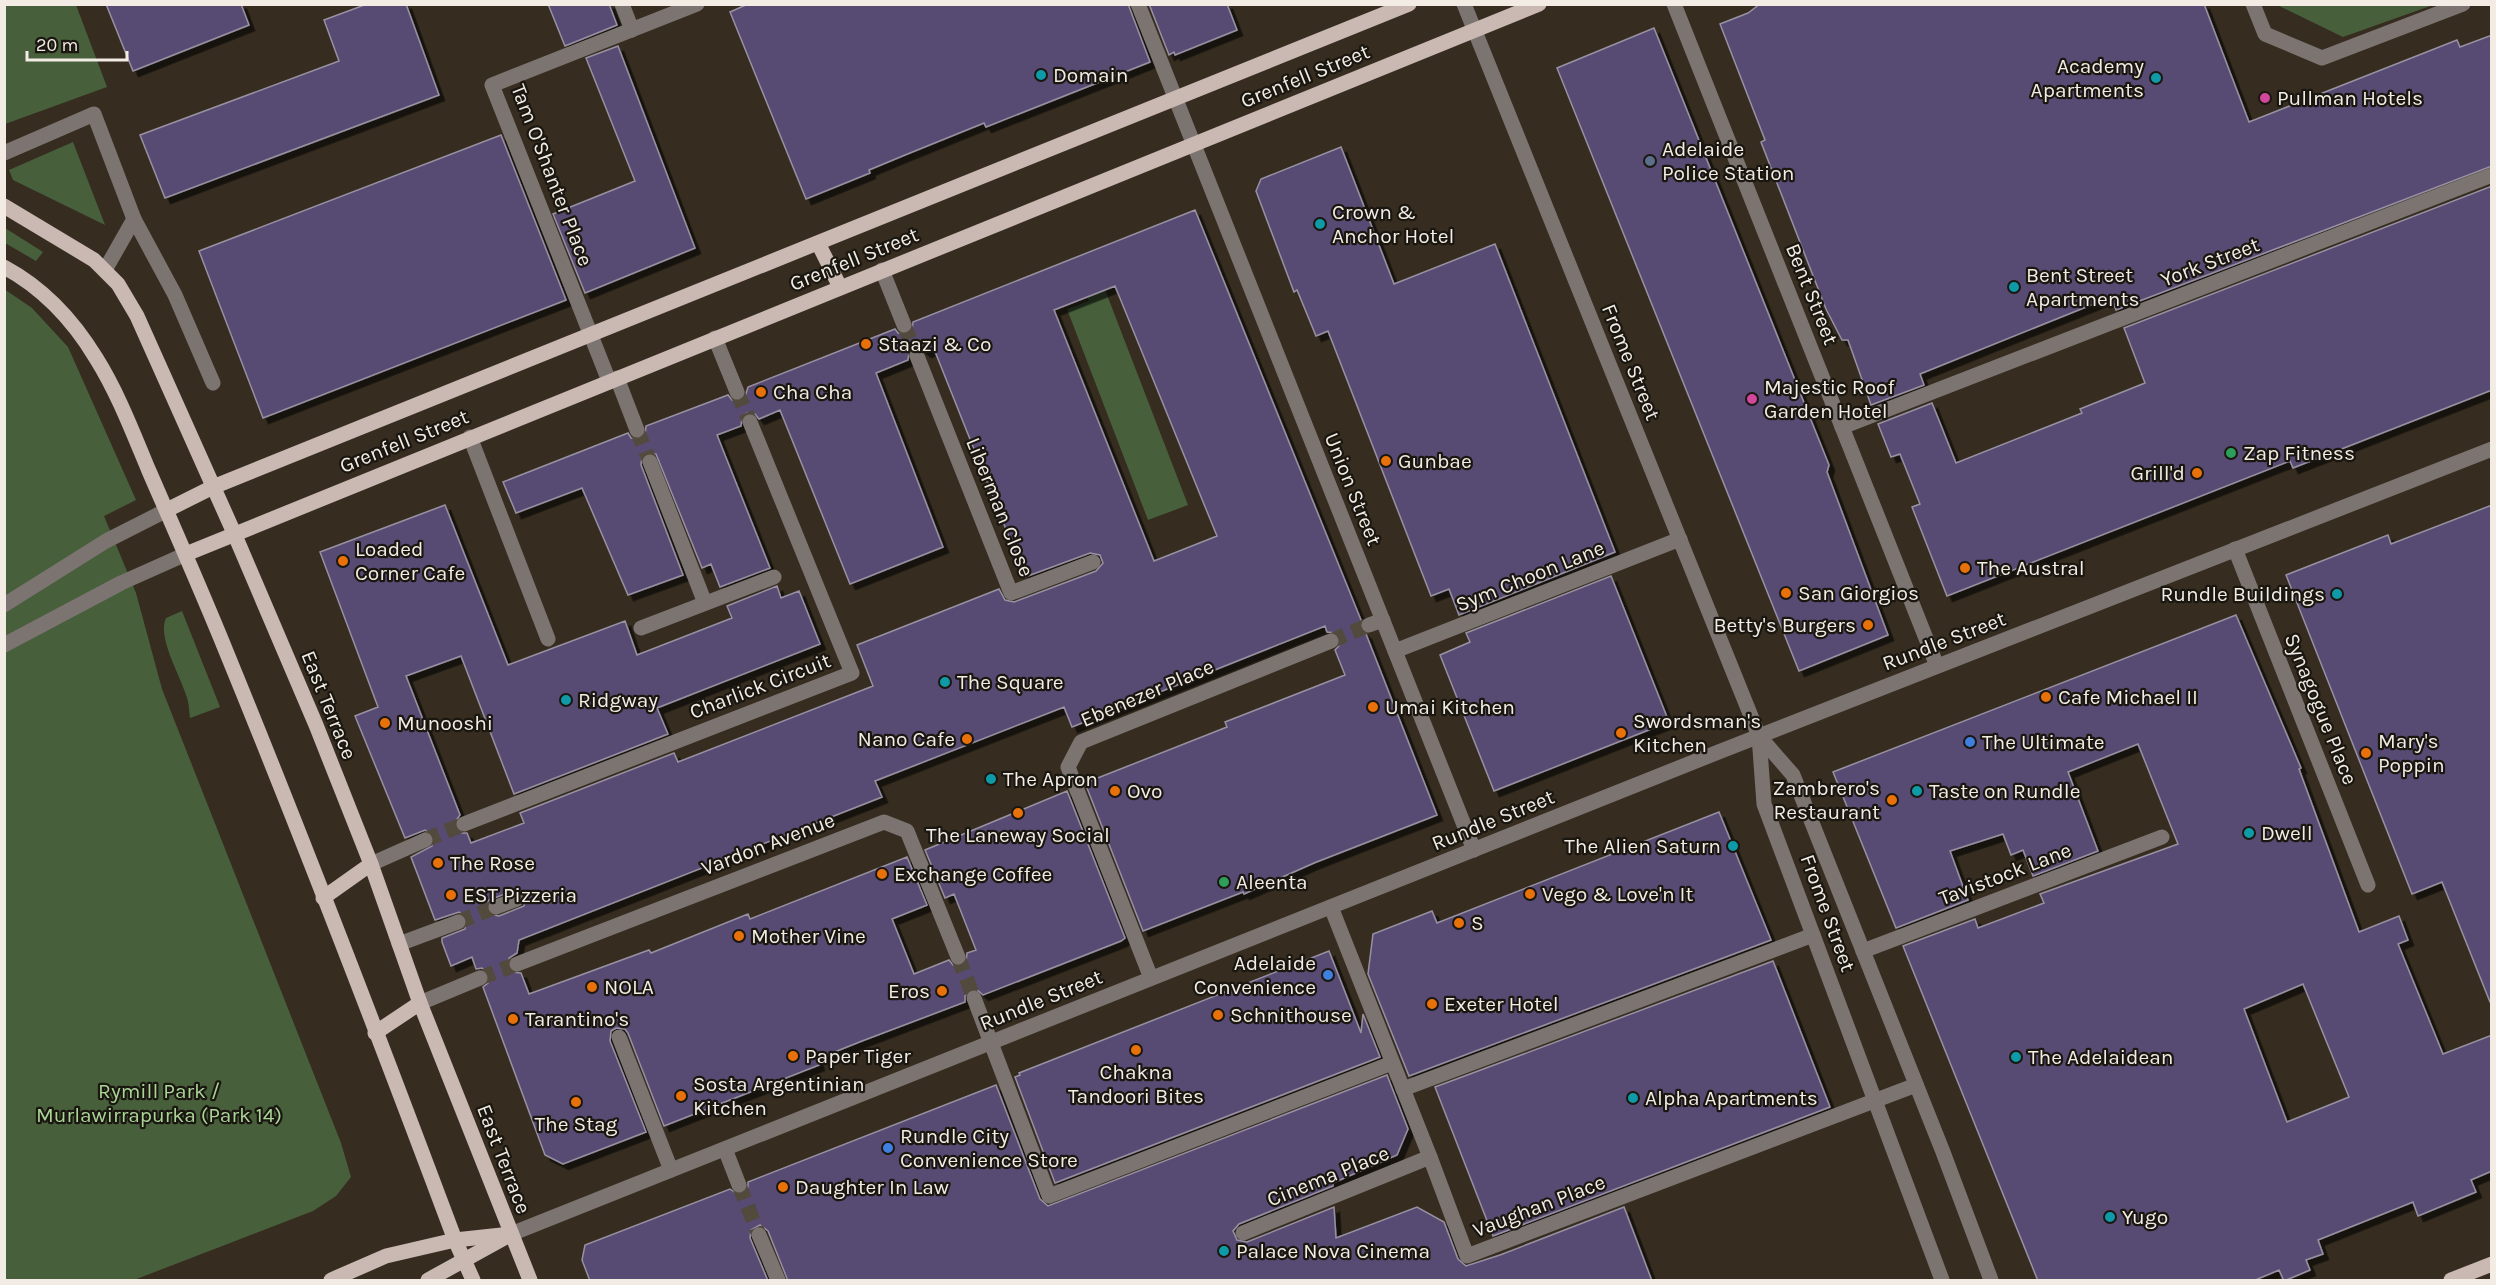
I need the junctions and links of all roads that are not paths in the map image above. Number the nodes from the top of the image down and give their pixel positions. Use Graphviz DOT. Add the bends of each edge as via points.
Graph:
graph roads {
  1 [pos="622,4"];
  2 [pos="697,4"];
  3 [pos="1138,4"];
  4 [pos="1409,4"];
  5 [pos="1464,4"];
  6 [pos="1539,4"];
  7 [pos="1674,4"];
  8 [pos="2253,4"];
  9 [pos="2463,4"];
  10 [pos="632,30"];
  11 [pos="1475,30"];
  12 [pos="1176,98"];
  13 [pos="1194,144"];
  14 [pos="4,153"];
  15 [pos="2492,175"];
  16 [pos="4,206"];
  17 [pos="134,219"];
  18 [pos="818,243"];
  19 [pos="4,267"];
  20 [pos="105,270"];
  21 [pos="882,270"];
  22 [pos="840,287"];
  23 [pos="904,325"];
  24 [pos="591,334"];
  25 [pos="715,338"];
  26 [pos="917,356"];
  27 [pos="613,379"];
  28 [pos="213,383"];
  29 [pos="737,392"];
  30 [pos="750,422"];
  31 [pos="1842,428"];
  32 [pos="638,430"];
  33 [pos="470,437"];
  34 [pos="2492,449"];
  35 [pos="650,462"];
  36 [pos="213,487"];
  37 [pos="166,510"];
  38 [pos="234,533"];
  39 [pos="1680,539"];
  40 [pos="2235,549"];
  41 [pos="186,554"];
  42 [pos="1093,562"];
  43 [pos="774,577"];
  44 [pos="705,603"];
  45 [pos="4,605"];
  46 [pos="641,628"];
  47 [pos="548,639"];
  48 [pos="1331,640"];
  49 [pos="4,645"];
  50 [pos="1395,651"];
  51 [pos="1937,666"];
  52 [pos="1759,736"];
  53 [pos="464,824"];
  54 [pos="2162,837"];
  55 [pos="425,840"];
  56 [pos="1474,850"];
  57 [pos="370,864"];
  58 [pos="2368,885"];
  59 [pos="323,898"];
  60 [pos="517,899"];
  61 [pos="496,907"];
  62 [pos="1330,907"];
  63 [pos="458,922"];
  64 [pos="1813,935"];
  65 [pos="399,945"];
  66 [pos="1863,951"];
  67 [pos="958,957"];
  68 [pos="518,964"];
  69 [pos="480,978"];
  70 [pos="1151,978"];
  71 [pos="974,998"];
  72 [pos="420,1003"];
  73 [pos="375,1033"];
  74 [pos="619,1037"];
  75 [pos="991,1043"];
  76 [pos="1392,1063"];
  77 [pos="1916,1085"];
  78 [pos="1403,1089"];
  79 [pos="1875,1101"];
  80 [pos="724,1149"];
  81 [pos="1430,1157"];
  82 [pos="671,1170"];
  83 [pos="739,1185"];
  84 [pos="1243,1233"];
  85 [pos="511,1234"];
  86 [pos="759,1235"];
  87 [pos="455,1240"];
  88 [pos="465,1262"];
  89 [pos="2492,1264"];
  90 [pos="331,1281"];
  91 [pos="428,1281"];
  92 [pos="474,1281"];
  93 [pos="530,1281"];
  94 [pos="778,1281"];
  95 [pos="1942,1281"];
  96 [pos="1991,1281"];
  97 [pos="2451,1281"];
  1 -- 10 [label="street"];
  2 -- 10 [label="street, Tam O'Shanter Place"];
  3 -- 12 [label="street"];
  4 -- 12 [label="main road, Grenfell Street"];
  5 -- 11 [label="street, Frome Street"];
  6 -- 11 [label="main road, Grenfell Street"];
  7 -- 31 [label="street, Bent Street"];
  8 -- 9 [label="street" via="2265,34 2322,58"];
  10 -- 24 [label="street, Tam O'Shanter Place" via="492,86"];
  11 -- 13 [label="main road, Grenfell Street"];
  11 -- 39 [label="street, Frome Street"];
  12 -- 13 [label="street"];
  12 -- 18 [label="main road, Grenfell Street"];
  13 -- 21 [label="main road, Grenfell Street"];
  13 -- 50 [label="street, Union Street" via="1376,622"];
  14 -- 17 [label="street" via="94,114"];
  15 -- 31 [label="street, York Street"];
  16 -- 20 [label="main road, East Terrace"];
  17 -- 20 [label="street"];
  17 -- 28 [label="street" via="175,295"];
  18 -- 22 [label="main road"];
  18 -- 24 [label="main road, Grenfell Street"];
  19 -- 37 [label="main road" via="63,312 97,359"];
  20 -- 36 [label="main road, East Terrace" via="118,284 141,324"];
  21 -- 22 [label="main road, Grenfell Street"];
  21 -- 23 [label="street"];
  22 -- 25 [label="main road, Grenfell Street"];
  24 -- 27 [label="street, Tam O'Shanter Place"];
  24 -- 36 [label="main road, Grenfell Street"];
  25 -- 27 [label="main road, Grenfell Street"];
  25 -- 29 [label="street"];
  26 -- 42 [label="street, Liberman Close" via="1011,593"];
  27 -- 32 [label="street, Tam O'Shanter Place"];
  27 -- 33 [label="main road, Grenfell Street"];
  30 -- 53 [label="street, Charlick Circuit" via="852,673"];
  31 -- 51 [label="street, Bent Street"];
  33 -- 38 [label="main road, Grenfell Street"];
  33 -- 47 [label="street"];
  34 -- 40 [label="street, Rundle Street"];
  35 -- 44 [label="street"];
  36 -- 37 [label="main road, Grenfell Street"];
  36 -- 38 [label="main road, East Terrace"];
  37 -- 41 [label="main road"];
  37 -- 45 [label="street" via="106,541"];
  38 -- 41 [label="main road, Grenfell Street"];
  38 -- 57 [label="main road, East Terrace"];
  39 -- 50 [label="street, Sym Choon Lane"];
  39 -- 52 [label="street, Frome Street"];
  40 -- 51 [label="street, Rundle Street"];
  40 -- 58 [label="street, Synagogue Place"];
  41 -- 49 [label="street" via="121,583"];
  41 -- 59 [label="main road"];
  43 -- 44 [label="street"];
  44 -- 46 [label="street"];
  48 -- 70 [label="street, Ebenezer Place" via="1081,742 1068,766"];
  50 -- 56 [label="street, Union Street"];
  51 -- 52 [label="street, Rundle Street"];
  52 -- 56 [label="street, Rundle Street"];
  52 -- 64 [label="street, Frome Street" via="1764,804"];
  52 -- 66 [label="street, Frome Street" via="1793,775"];
  54 -- 66 [label="street, Tavistock Lane"];
  55 -- 57 [label="street"];
  56 -- 62 [label="street, Rundle Street"];
  57 -- 59 [label="main road"];
  57 -- 65 [label="main road, East Terrace"];
  59 -- 73 [label="main road"];
  60 -- 61 [label="street"];
  62 -- 70 [label="street, Rundle Street"];
  62 -- 76 [label="street, Vaughan Place"];
  63 -- 65 [label="street"];
  64 -- 78 [label="street"];
  64 -- 79 [label="street, Frome Street"];
  65 -- 72 [label="main road, East Terrace"];
  66 -- 77 [label="street, Frome Street"];
  67 -- 68 [label="street, Vardon Avenue" via="908,831 884,822"];
  69 -- 72 [label="street"];
  70 -- 75 [label="street, Rundle Street"];
  71 -- 75 [label="street"];
  72 -- 73 [label="main road"];
  72 -- 85 [label="main road, East Terrace"];
  73 -- 87 [label="main road"];
  74 -- 82 [label="street"];
  75 -- 76 [label="street" via="1049,1196"];
  75 -- 80 [label="street, Rundle Street"];
  76 -- 78 [label="street, Vaughan Place"];
  77 -- 79 [label="street"];
  77 -- 96 [label="street, Frome Street"];
  78 -- 81 [label="street, Vaughan Place"];
  79 -- 81 [label="street, Vaughan Place" via="1467,1256"];
  79 -- 95 [label="street, Frome Street"];
  80 -- 82 [label="street, Rundle Street"];
  80 -- 83 [label="street"];
  81 -- 84 [label="street, Cinema Place"];
  82 -- 85 [label="street, Rundle Street"];
  85 -- 87 [label="main road"];
  85 -- 88 [label="main road"];
  85 -- 93 [label="main road, East Terrace"];
  86 -- 94 [label="street"];
  87 -- 88 [label="main road"];
  87 -- 90 [label="main road" via="386,1256"];
  88 -- 91 [label="main road"];
  88 -- 92 [label="main road"];
  89 -- 97 [label="main road"];
}
